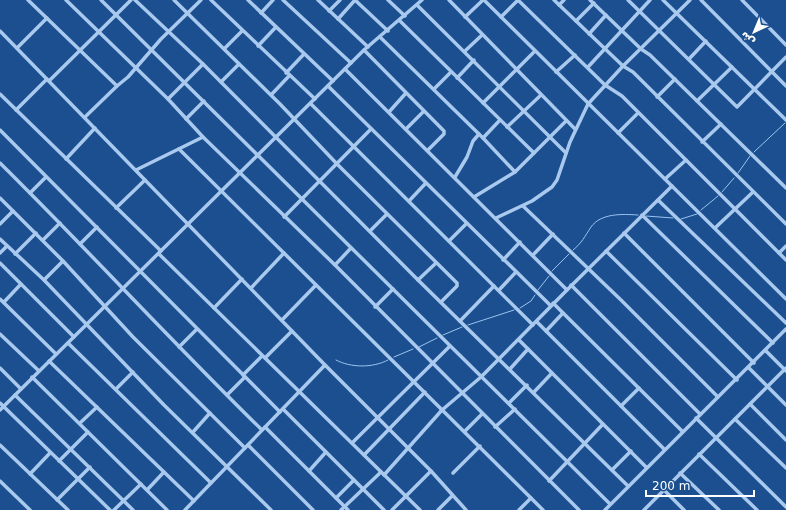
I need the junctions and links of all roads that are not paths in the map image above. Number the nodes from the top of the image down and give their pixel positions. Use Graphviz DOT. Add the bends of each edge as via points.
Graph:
graph roads {
  1 [pos="28,0"];
  2 [pos="66,0"];
  3 [pos="101,0"];
  4 [pos="131,0"];
  5 [pos="135,0"];
  6 [pos="174,0"];
  7 [pos="201,0"];
  8 [pos="211,0"];
  9 [pos="248,0"];
  10 [pos="273,0"];
  11 [pos="284,0"];
  12 [pos="318,0"];
  13 [pos="340,0"];
  14 [pos="355,0"];
  15 [pos="388,0"];
  16 [pos="422,0"];
  17 [pos="449,0"];
  18 [pos="483,0"];
  19 [pos="518,0"];
  20 [pos="554,0"];
  21 [pos="564,0"];
  22 [pos="628,0"];
  23 [pos="650,0"];
  24 [pos="663,0"];
  25 [pos="690,0"];
  26 [pos="701,0"];
  27 [pos="742,0"];
  28 [pos="592,2"];
  29 [pos="417,5"];
  30 [pos="559,5"];
  31 [pos="329,11"];
  32 [pos="640,11"];
  33 [pos="261,12"];
  34 [pos="676,13"];
  35 [pos="187,14"];
  36 [pos="115,15"];
  37 [pos="606,15"];
  38 [pos="405,16"];
  39 [pos="465,17"];
  40 [pos="501,17"];
  41 [pos="47,18"];
  42 [pos="338,19"];
  43 [pos="400,21"];
  44 [pos="576,21"];
  45 [pos="276,27"];
  46 [pos="659,30"];
  47 [pos="169,31"];
  48 [pos="242,31"];
  49 [pos="388,31"];
  50 [pos="622,31"];
  51 [pos="98,32"];
  52 [pos="1,33"];
  53 [pos="589,34"];
  54 [pos="482,35"];
  55 [pos="380,37"];
  56 [pos="706,41"];
  57 [pos="786,45"];
  58 [pos="258,46"];
  59 [pos="368,46"];
  60 [pos="17,48"];
  61 [pos="605,49"];
  62 [pos="640,49"];
  63 [pos="80,50"];
  64 [pos="152,50"];
  65 [pos="224,50"];
  66 [pos="364,50"];
  67 [pos="535,51"];
  68 [pos="465,52"];
  69 [pos="304,54"];
  70 [pos="575,55"];
  71 [pos="786,57"];
  72 [pos="689,59"];
  73 [pos="474,60"];
  74 [pos="351,63"];
  75 [pos="202,64"];
  76 [pos="239,64"];
  77 [pos="623,66"];
  78 [pos="732,67"];
  79 [pos="588,68"];
  80 [pos="136,69"];
  81 [pos="345,69"];
  82 [pos="516,70"];
  83 [pos="451,72"];
  84 [pos="556,72"];
  85 [pos="772,72"];
  86 [pos="286,73"];
  87 [pos="289,76"];
  88 [pos="457,78"];
  89 [pos="675,79"];
  90 [pos="48,80"];
  91 [pos="333,81"];
  92 [pos="184,82"];
  93 [pos="221,82"];
  94 [pos="715,84"];
  95 [pos="605,85"];
  96 [pos="117,86"];
  97 [pos="328,86"];
  98 [pos="500,86"];
  99 [pos="786,86"];
  100 [pos="434,89"];
  101 [pos="755,89"];
  102 [pos="406,93"];
  103 [pos="0,94"];
  104 [pos="271,95"];
  105 [pos="541,95"];
  106 [pos="657,96"];
  107 [pos="168,99"];
  108 [pos="315,100"];
  109 [pos="204,101"];
  110 [pos="697,101"];
  111 [pos="483,103"];
  112 [pos="311,104"];
  113 [pos="588,104"];
  114 [pos="16,110"];
  115 [pos="524,110"];
  116 [pos="424,111"];
  117 [pos="389,112"];
  118 [pos="638,113"];
  119 [pos="85,117"];
  120 [pos="186,119"];
  121 [pos="294,120"];
  122 [pos="500,120"];
  123 [pos="786,120"];
  124 [pos="566,121"];
  125 [pos="721,124"];
  126 [pos="507,127"];
  127 [pos="95,128"];
  128 [pos="371,129"];
  129 [pos="406,129"];
  130 [pos="575,129"];
  131 [pos="0,130"];
  132 [pos="618,133"];
  133 [pos="479,134"];
  134 [pos="550,137"];
  135 [pos="203,138"];
  136 [pos="276,138"];
  137 [pos="483,138"];
  138 [pos="702,142"];
  139 [pos="354,147"];
  140 [pos="179,148"];
  141 [pos="428,150"];
  142 [pos="566,153"];
  143 [pos="534,154"];
  144 [pos="258,156"];
  145 [pos="66,159"];
  146 [pos="686,160"];
  147 [pos="0,163"];
  148 [pos="337,164"];
  149 [pos="136,170"];
  150 [pos="515,172"];
  151 [pos="239,173"];
  152 [pos="46,177"];
  153 [pos="455,177"];
  154 [pos="665,179"];
  155 [pos="145,180"];
  156 [pos="320,181"];
  157 [pos="426,184"];
  158 [pos="672,186"];
  159 [pos="786,188"];
  160 [pos="222,190"];
  161 [pos="753,192"];
  162 [pos="30,193"];
  163 [pos="474,196"];
  164 [pos="0,198"];
  165 [pos="301,200"];
  166 [pos="658,200"];
  167 [pos="409,201"];
  168 [pos="523,206"];
  169 [pos="116,208"];
  170 [pos="735,209"];
  171 [pos="13,211"];
  172 [pos="387,214"];
  173 [pos="642,215"];
  174 [pos="284,217"];
  175 [pos="496,218"];
  176 [pos="60,223"];
  177 [pos="0,224"];
  178 [pos="188,224"];
  179 [pos="466,224"];
  180 [pos="786,224"];
  181 [pos="97,227"];
  182 [pos="715,228"];
  183 [pos="370,231"];
  184 [pos="36,233"];
  185 [pos="624,233"];
  186 [pos="553,234"];
  187 [pos="0,239"];
  188 [pos="43,240"];
  189 [pos="449,241"];
  190 [pos="520,242"];
  191 [pos="80,244"];
  192 [pos="7,246"];
  193 [pos="786,246"];
  194 [pos="351,248"];
  195 [pos="606,251"];
  196 [pos="160,252"];
  197 [pos="0,253"];
  198 [pos="284,253"];
  199 [pos="779,253"];
  200 [pos="15,254"];
  201 [pos="532,255"];
  202 [pos="502,260"];
  203 [pos="786,260"];
  204 [pos="63,261"];
  205 [pos="0,263"];
  206 [pos="436,263"];
  207 [pos="334,265"];
  208 [pos="588,268"];
  209 [pos="142,272"];
  210 [pos="516,272"];
  211 [pos="242,279"];
  212 [pos="44,280"];
  213 [pos="418,280"];
  214 [pos="21,284"];
  215 [pos="316,284"];
  216 [pos="571,285"];
  217 [pos="494,286"];
  218 [pos="251,288"];
  219 [pos="123,289"];
  220 [pos="393,290"];
  221 [pos="498,290"];
  222 [pos="567,290"];
  223 [pos="0,298"];
  224 [pos="786,299"];
  225 [pos="4,302"];
  226 [pos="441,302"];
  227 [pos="552,305"];
  228 [pos="105,307"];
  229 [pos="375,307"];
  230 [pos="214,308"];
  231 [pos="563,313"];
  232 [pos="282,320"];
  233 [pos="460,321"];
  234 [pos="536,322"];
  235 [pos="786,323"];
  236 [pos="86,324"];
  237 [pos="533,326"];
  238 [pos="197,329"];
  239 [pos="786,329"];
  240 [pos="292,331"];
  241 [pos="546,331"];
  242 [pos="0,334"];
  243 [pos="74,336"];
  244 [pos="519,340"];
  245 [pos="68,343"];
  246 [pos="772,344"];
  247 [pos="450,346"];
  248 [pos="179,347"];
  249 [pos="528,349"];
  250 [pos="766,351"];
  251 [pos="56,354"];
  252 [pos="264,357"];
  253 [pos="499,359"];
  254 [pos="49,361"];
  255 [pos="754,363"];
  256 [pos="432,364"];
  257 [pos="325,365"];
  258 [pos="0,368"];
  259 [pos="749,368"];
  260 [pos="510,369"];
  261 [pos="39,370"];
  262 [pos="786,370"];
  263 [pos="133,372"];
  264 [pos="552,373"];
  265 [pos="244,376"];
  266 [pos="32,377"];
  267 [pos="481,377"];
  268 [pos="413,380"];
  269 [pos="737,380"];
  270 [pos="526,385"];
  271 [pos="768,386"];
  272 [pos="639,388"];
  273 [pos="21,389"];
  274 [pos="116,389"];
  275 [pos="300,391"];
  276 [pos="425,392"];
  277 [pos="534,392"];
  278 [pos="461,393"];
  279 [pos="15,394"];
  280 [pos="226,395"];
  281 [pos="718,397"];
  282 [pos="0,403"];
  283 [pos="509,403"];
  284 [pos="750,404"];
  285 [pos="786,405"];
  286 [pos="4,406"];
  287 [pos="621,406"];
  288 [pos="97,407"];
  289 [pos="515,409"];
  290 [pos="0,410"];
  291 [pos="281,410"];
  292 [pos="442,410"];
  293 [pos="210,413"];
  294 [pos="482,414"];
  295 [pos="700,414"];
  296 [pos="378,418"];
  297 [pos="696,418"];
  298 [pos="735,419"];
  299 [pos="80,423"];
  300 [pos="603,424"];
  301 [pos="495,427"];
  302 [pos="264,429"];
  303 [pos="390,430"];
  304 [pos="465,431"];
  305 [pos="682,431"];
  306 [pos="88,432"];
  307 [pos="193,432"];
  308 [pos="716,438"];
  309 [pos="786,440"];
  310 [pos="352,443"];
  311 [pos="585,444"];
  312 [pos="0,445"];
  313 [pos="246,446"];
  314 [pos="480,446"];
  315 [pos="72,449"];
  316 [pos="408,449"];
  317 [pos="664,449"];
  318 [pos="631,451"];
  319 [pos="50,452"];
  320 [pos="326,452"];
  321 [pos="699,454"];
  322 [pos="364,455"];
  323 [pos="59,461"];
  324 [pos="567,462"];
  325 [pos="227,466"];
  326 [pos="90,467"];
  327 [pos="646,467"];
  328 [pos="786,468"];
  329 [pos="612,470"];
  330 [pos="309,471"];
  331 [pos="431,471"];
  332 [pos="164,472"];
  333 [pos="381,472"];
  334 [pos="453,473"];
  335 [pos="680,473"];
  336 [pos="30,474"];
  337 [pos="384,475"];
  338 [pos="77,480"];
  339 [pos="354,480"];
  340 [pos="0,481"];
  341 [pos="549,481"];
  342 [pos="211,483"];
  343 [pos="141,484"];
  344 [pos="628,486"];
  345 [pos="363,489"];
  346 [pos="147,490"];
  347 [pos="664,490"];
  348 [pos="405,496"];
  349 [pos="452,496"];
  350 [pos="336,498"];
  351 [pos="531,498"];
  352 [pos="57,500"];
  353 [pos="123,500"];
  354 [pos="194,500"];
  355 [pos="610,504"];
  356 [pos="345,507"];
  357 [pos="786,507"];
  358 [pos="647,509"];
  359 [pos="30,510"];
  360 [pos="68,510"];
  361 [pos="110,510"];
  362 [pos="114,510"];
  363 [pos="133,510"];
  364 [pos="168,510"];
  365 [pos="184,510"];
  366 [pos="271,510"];
  367 [pos="313,510"];
  368 [pos="341,510"];
  369 [pos="348,510"];
  370 [pos="384,510"];
  371 [pos="392,510"];
  372 [pos="420,510"];
  373 [pos="438,510"];
  374 [pos="466,510"];
  375 [pos="519,510"];
  376 [pos="543,510"];
  377 [pos="579,510"];
  378 [pos="605,510"];
  379 [pos="684,510"];
  380 [pos="719,510"];
  381 [pos="757,510"];
  1 -- 41 [label="street"];
  2 -- 51 [label="street"];
  3 -- 36 [label="street"];
  4 -- 36 [label="street"];
  5 -- 47 [label="street"];
  6 -- 35 [label="street"];
  7 -- 35 [label="street"];
  8 -- 48 [label="street"];
  9 -- 33 [label="street"];
  10 -- 33 [label="street"];
  11 -- 74 [label="street"];
  12 -- 31 [label="street"];
  13 -- 31 [label="street"];
  14 -- 42 [label="street"];
  14 -- 49 [label="street"];
  15 -- 38 [label="street"];
  16 -- 29 [label="street"];
  17 -- 39 [label="street"];
  18 -- 39 [label="street"];
  18 -- 40 [label="street"];
  19 -- 40 [label="street"];
  19 -- 70 [label="street"];
  20 -- 30 [label="street"];
  21 -- 30 [label="street"];
  22 -- 32 [label="street"];
  23 -- 32 [label="street"];
  24 -- 34 [label="street"];
  25 -- 34 [label="street"];
  26 -- 85 [label="street"];
  27 -- 57 [label="street"];
  28 -- 37 [label="street"];
  28 -- 44 [label="street"];
  29 -- 38 [label="street"];
  29 -- 68 [label="street"];
  30 -- 44 [label="street"];
  31 -- 42 [label="street"];
  32 -- 46 [label="street"];
  32 -- 50 [label="street"];
  33 -- 45 [label="street"];
  34 -- 46 [label="street"];
  34 -- 56 [label="street"];
  35 -- 47 [label="street"];
  35 -- 65 [label="street"];
  36 -- 51 [label="street"];
  36 -- 64 [label="street"];
  37 -- 50 [label="street"];
  37 -- 53 [label="street"];
  38 -- 43 [label="street"];
  39 -- 54 [label="street"];
  40 -- 67 [label="street"];
  41 -- 60 [label="street"];
  41 -- 63 [label="street"];
  42 -- 59 [label="street"];
  43 -- 49 [label="street"];
  43 -- 83 [label="street"];
  44 -- 53 [label="street"];
  45 -- 58 [label="street"];
  45 -- 69 [label="street"];
  46 -- 62 [label="street"];
  46 -- 72 [label="street"];
  47 -- 64 [label="street"];
  47 -- 75 [label="street"];
  48 -- 58 [label="street"];
  48 -- 65 [label="street"];
  49 -- 55 [label="street"];
  50 -- 61 [label="street"];
  50 -- 62 [label="street"];
  51 -- 63 [label="street"];
  51 -- 80 [label="street"];
  52 -- 60 [label="street"];
  53 -- 61 [label="street"];
  54 -- 68 [label="street"];
  54 -- 82 [label="street"];
  55 -- 59 [label="street"];
  55 -- 100 [label="street"];
  56 -- 72 [label="street"];
  56 -- 78 [label="street"];
  58 -- 86 [label="street"];
  59 -- 66 [label="street"];
  60 -- 90 [label="street"];
  61 -- 77 [label="street"];
  61 -- 79 [label="street"];
  62 -- 77 [label="street"];
  62 -- 89 [label="street"];
  63 -- 90 [label="street"];
  63 -- 96 [label="street"];
  64 -- 80 [label="street"];
  64 -- 92 [label="street"];
  65 -- 76 [label="street"];
  66 -- 74 [label="street"];
  66 -- 102 [label="street"];
  67 -- 82 [label="street"];
  67 -- 84 [label="street"];
  68 -- 73 [label="street"];
  69 -- 86 [label="street"];
  69 -- 91 [label="street"];
  70 -- 79 [label="street"];
  70 -- 84 [label="street"];
  71 -- 85 [label="street"];
  72 -- 94 [label="street"];
  73 -- 88 [label="street"];
  73 -- 98 [label="street"];
  74 -- 81 [label="street"];
  75 -- 92 [label="street"];
  75 -- 93 [label="street"];
  76 -- 93 [label="street"];
  76 -- 104 [label="street"];
  77 -- 95 [label="street"];
  77 -- 106 [label="street" via="633,72"];
  78 -- 94 [label="street"];
  78 -- 101 [label="street"];
  79 -- 95 [label="street"];
  80 -- 96 [label="street"];
  80 -- 107 [label="street"];
  81 -- 91 [label="street"];
  81 -- 117 [label="street"];
  82 -- 98 [label="street"];
  82 -- 105 [label="street"];
  83 -- 88 [label="street"];
  83 -- 100 [label="street"];
  84 -- 113 [label="street"];
  85 -- 99 [label="street"];
  85 -- 101 [label="street"];
  86 -- 87 [label="street"];
  87 -- 104 [label="street"];
  87 -- 108 [label="street"];
  88 -- 111 [label="street"];
  89 -- 106 [label="street"];
  89 -- 110 [label="street"];
  90 -- 114 [label="street"];
  90 -- 119 [label="street"];
  91 -- 97 [label="street"];
  92 -- 107 [label="street"];
  92 -- 109 [label="street"];
  93 -- 136 [label="street"];
  94 -- 101 [label="street" via="737,107"];
  94 -- 110 [label="street"];
  95 -- 113 [label="street"];
  95 -- 118 [label="street" via="622,96"];
  96 -- 119 [label="street"];
  97 -- 108 [label="street"];
  97 -- 128 [label="street"];
  98 -- 111 [label="street"];
  98 -- 115 [label="street"];
  100 -- 133 [label="street"];
  101 -- 123 [label="street"];
  102 -- 116 [label="street"];
  102 -- 117 [label="street"];
  103 -- 114 [label="street"];
  104 -- 121 [label="street"];
  105 -- 115 [label="street"];
  105 -- 124 [label="street"];
  106 -- 138 [label="street"];
  107 -- 120 [label="street"];
  108 -- 112 [label="street"];
  109 -- 120 [label="street"];
  109 -- 144 [label="street"];
  110 -- 125 [label="street"];
  111 -- 122 [label="street"];
  112 -- 121 [label="street"];
  112 -- 139 [label="street"];
  113 -- 130 [label="street"];
  113 -- 132 [label="street"];
  114 -- 145 [label="street"];
  115 -- 126 [label="street"];
  115 -- 134 [label="street"];
  116 -- 129 [label="street"];
  116 -- 141 [label="street" via="444,133"];
  117 -- 129 [label="street"];
  118 -- 132 [label="street"];
  118 -- 146 [label="street"];
  119 -- 127 [label="street"];
  120 -- 135 [label="street"];
  121 -- 136 [label="street"];
  121 -- 148 [label="street"];
  122 -- 126 [label="street"];
  122 -- 137 [label="street"];
  124 -- 130 [label="street"];
  124 -- 134 [label="street"];
  125 -- 138 [label="street"];
  125 -- 159 [label="street"];
  126 -- 143 [label="street"];
  127 -- 145 [label="street"];
  127 -- 149 [label="street"];
  128 -- 139 [label="street"];
  128 -- 157 [label="street"];
  129 -- 141 [label="street"];
  130 -- 142 [label="street"];
  131 -- 152 [label="street"];
  132 -- 154 [label="street"];
  133 -- 137 [label="street"];
  133 -- 153 [label="street"];
  134 -- 142 [label="street"];
  134 -- 143 [label="street"];
  135 -- 140 [label="street"];
  135 -- 151 [label="street"];
  136 -- 144 [label="street"];
  136 -- 156 [label="street"];
  137 -- 150 [label="street"];
  138 -- 161 [label="street"];
  139 -- 148 [label="street"];
  139 -- 167 [label="street"];
  140 -- 149 [label="street"];
  140 -- 160 [label="street"];
  141 -- 153 [label="street"];
  142 -- 168 [label="street" via="552,188"];
  143 -- 150 [label="street"];
  144 -- 151 [label="street"];
  144 -- 165 [label="street"];
  145 -- 169 [label="street"];
  146 -- 154 [label="street"];
  146 -- 170 [label="street"];
  147 -- 162 [label="street"];
  148 -- 156 [label="street"];
  148 -- 172 [label="street"];
  149 -- 155 [label="street"];
  150 -- 163 [label="street"];
  151 -- 160 [label="street"];
  151 -- 174 [label="street"];
  152 -- 162 [label="street"];
  152 -- 181 [label="street"];
  153 -- 163 [label="street"];
  154 -- 158 [label="street"];
  155 -- 169 [label="street"];
  155 -- 178 [label="street"];
  156 -- 165 [label="street"];
  156 -- 183 [label="street"];
  157 -- 167 [label="street"];
  157 -- 179 [label="street"];
  158 -- 166 [label="street"];
  158 -- 182 [label="street"];
  160 -- 178 [label="street"];
  160 -- 198 [label="street"];
  161 -- 170 [label="street"];
  161 -- 180 [label="street"];
  162 -- 176 [label="street"];
  163 -- 175 [label="street"];
  164 -- 171 [label="street"];
  165 -- 174 [label="street"];
  165 -- 194 [label="street"];
  166 -- 173 [label="street"];
  166 -- 235 [label="street"];
  167 -- 189 [label="street"];
  168 -- 175 [label="street"];
  168 -- 186 [label="street"];
  169 -- 196 [label="street"];
  170 -- 182 [label="street"];
  170 -- 199 [label="street"];
  171 -- 177 [label="street"];
  171 -- 184 [label="street"];
  172 -- 183 [label="street"];
  172 -- 206 [label="street"];
  173 -- 185 [label="street"];
  173 -- 246 [label="street"];
  174 -- 207 [label="street"];
  175 -- 190 [label="street"];
  176 -- 188 [label="street"];
  176 -- 191 [label="street"];
  178 -- 196 [label="street"];
  178 -- 211 [label="street"];
  179 -- 189 [label="street"];
  179 -- 202 [label="street"];
  181 -- 191 [label="street"];
  181 -- 209 [label="street"];
  182 -- 224 [label="street"];
  183 -- 213 [label="street"];
  184 -- 188 [label="street"];
  184 -- 200 [label="street"];
  185 -- 195 [label="street"];
  185 -- 255 [label="street"];
  186 -- 201 [label="street"];
  186 -- 208 [label="street"];
  187 -- 192 [label="street"];
  188 -- 204 [label="street"];
  189 -- 217 [label="street"];
  190 -- 201 [label="street"];
  190 -- 202 [label="street"];
  191 -- 219 [label="street"];
  192 -- 197 [label="street"];
  192 -- 200 [label="street"];
  193 -- 199 [label="street"];
  194 -- 207 [label="street"];
  194 -- 220 [label="street"];
  195 -- 208 [label="street"];
  195 -- 269 [label="street"];
  196 -- 209 [label="street"];
  196 -- 230 [label="street"];
  198 -- 215 [label="street"];
  198 -- 218 [label="street"];
  199 -- 203 [label="street"];
  200 -- 212 [label="street"];
  201 -- 222 [label="street"];
  202 -- 210 [label="street"];
  204 -- 212 [label="street"];
  204 -- 228 [label="street"];
  205 -- 214 [label="street"];
  206 -- 213 [label="street"];
  206 -- 226 [label="street" via="458,284"];
  207 -- 229 [label="street"];
  208 -- 216 [label="street"];
  208 -- 281 [label="street"];
  209 -- 219 [label="street"];
  209 -- 238 [label="street"];
  210 -- 221 [label="street"];
  210 -- 227 [label="street"];
  211 -- 218 [label="street"];
  211 -- 230 [label="street"];
  212 -- 236 [label="street"];
  213 -- 226 [label="street"];
  214 -- 225 [label="street"];
  214 -- 243 [label="street"];
  215 -- 232 [label="street"];
  215 -- 268 [label="street"];
  216 -- 222 [label="street"];
  216 -- 295 [label="street"];
  217 -- 221 [label="street"];
  217 -- 233 [label="street"];
  218 -- 232 [label="street"];
  219 -- 228 [label="street"];
  219 -- 248 [label="street"];
  220 -- 229 [label="street"];
  220 -- 247 [label="street"];
  221 -- 237 [label="street"];
  222 -- 227 [label="street"];
  223 -- 225 [label="street"];
  225 -- 251 [label="street"];
  226 -- 233 [label="street"];
  227 -- 231 [label="street"];
  227 -- 234 [label="street"];
  228 -- 236 [label="street"];
  228 -- 293 [label="street"];
  229 -- 256 [label="street"];
  230 -- 252 [label="street"];
  231 -- 241 [label="street"];
  231 -- 272 [label="street"];
  232 -- 240 [label="street"];
  233 -- 253 [label="street"];
  234 -- 237 [label="street"];
  234 -- 241 [label="street"];
  236 -- 243 [label="street"];
  236 -- 263 [label="street"];
  237 -- 244 [label="street"];
  238 -- 248 [label="street"];
  238 -- 265 [label="street"];
  239 -- 246 [label="street"];
  240 -- 252 [label="street"];
  240 -- 257 [label="street"];
  241 -- 287 [label="street"];
  242 -- 261 [label="street"];
  243 -- 245 [label="street"];
  244 -- 249 [label="street"];
  244 -- 253 [label="street"];
  245 -- 251 [label="street"];
  245 -- 274 [label="street"];
  246 -- 250 [label="street"];
  247 -- 256 [label="street"];
  247 -- 267 [label="street"];
  248 -- 280 [label="street"];
  249 -- 260 [label="street"];
  249 -- 264 [label="street"];
  250 -- 255 [label="street"];
  250 -- 262 [label="street"];
  251 -- 254 [label="street"];
  252 -- 265 [label="street"];
  252 -- 275 [label="street"];
  253 -- 260 [label="street"];
  253 -- 267 [label="street"];
  254 -- 261 [label="street"];
  254 -- 288 [label="street"];
  255 -- 259 [label="street"];
  256 -- 268 [label="street"];
  256 -- 278 [label="street"];
  257 -- 275 [label="street"];
  257 -- 296 [label="street"];
  258 -- 273 [label="street"];
  259 -- 269 [label="street"];
  259 -- 271 [label="street"];
  260 -- 270 [label="street"];
  261 -- 266 [label="street"];
  262 -- 271 [label="street"];
  263 -- 274 [label="street"];
  263 -- 307 [label="street"];
  264 -- 277 [label="street"];
  264 -- 300 [label="street"];
  265 -- 280 [label="street"];
  265 -- 291 [label="street"];
  266 -- 273 [label="street"];
  266 -- 299 [label="street"];
  267 -- 278 [label="street"];
  267 -- 283 [label="street"];
  268 -- 276 [label="street"];
  268 -- 296 [label="street"];
  269 -- 281 [label="street"];
  270 -- 277 [label="street"];
  270 -- 283 [label="street"];
  271 -- 284 [label="street"];
  271 -- 285 [label="street"];
  272 -- 287 [label="street"];
  272 -- 305 [label="street"];
  273 -- 279 [label="street"];
  274 -- 342 [label="street"];
  275 -- 291 [label="street"];
  275 -- 310 [label="street"];
  276 -- 292 [label="street"];
  276 -- 303 [label="street"];
  277 -- 311 [label="street"];
  278 -- 292 [label="street"];
  278 -- 294 [label="street"];
  279 -- 286 [label="street"];
  279 -- 315 [label="street"];
  280 -- 302 [label="street"];
  281 -- 295 [label="street"];
  282 -- 286 [label="street"];
  283 -- 289 [label="street"];
  284 -- 298 [label="street"];
  284 -- 309 [label="street"];
  286 -- 290 [label="street"];
  286 -- 319 [label="street"];
  287 -- 317 [label="street"];
  288 -- 299 [label="street"];
  288 -- 332 [label="street"];
  289 -- 301 [label="street"];
  289 -- 324 [label="street"];
  291 -- 302 [label="street"];
  291 -- 320 [label="street"];
  292 -- 304 [label="street"];
  292 -- 316 [label="street"];
  293 -- 307 [label="street"];
  293 -- 313 [label="street"];
  294 -- 301 [label="street"];
  294 -- 304 [label="street"];
  295 -- 297 [label="street"];
  296 -- 303 [label="street"];
  296 -- 310 [label="street"];
  297 -- 305 [label="street"];
  297 -- 308 [label="street"];
  298 -- 308 [label="street"];
  298 -- 328 [label="street"];
  299 -- 306 [label="street"];
  300 -- 311 [label="street"];
  300 -- 318 [label="street"];
  301 -- 341 [label="street"];
  302 -- 313 [label="street"];
  302 -- 330 [label="street"];
  303 -- 316 [label="street"];
  303 -- 322 [label="street"];
  304 -- 314 [label="street"];
  305 -- 317 [label="street"];
  306 -- 315 [label="street"];
  306 -- 343 [label="street"];
  307 -- 325 [label="street"];
  308 -- 321 [label="street"];
  308 -- 357 [label="street"];
  310 -- 322 [label="street"];
  311 -- 324 [label="street"];
  311 -- 329 [label="street"];
  312 -- 336 [label="street"];
  313 -- 325 [label="street"];
  313 -- 367 [label="street"];
  314 -- 334 [label="street"];
  314 -- 351 [label="street"];
  315 -- 323 [label="street"];
  315 -- 326 [label="street"];
  316 -- 331 [label="street"];
  316 -- 337 [label="street"];
  317 -- 327 [label="street"];
  318 -- 327 [label="street"];
  318 -- 329 [label="street"];
  319 -- 323 [label="street"];
  319 -- 336 [label="street"];
  320 -- 330 [label="street"];
  320 -- 339 [label="street"];
  321 -- 335 [label="street"];
  321 -- 381 [label="street"];
  322 -- 333 [label="street"];
  323 -- 338 [label="street"];
  324 -- 341 [label="street"];
  324 -- 355 [label="street"];
  325 -- 342 [label="street"];
  325 -- 366 [label="street"];
  326 -- 338 [label="street"];
  326 -- 353 [label="street"];
  327 -- 344 [label="street"];
  329 -- 344 [label="street"];
  330 -- 350 [label="street"];
  331 -- 348 [label="street"];
  331 -- 349 [label="street"];
  332 -- 346 [label="street"];
  332 -- 354 [label="street"];
  333 -- 337 [label="street"];
  333 -- 345 [label="street"];
  335 -- 347 [label="street"];
  335 -- 380 [label="street"];
  336 -- 352 [label="street"];
  337 -- 348 [label="street"];
  338 -- 352 [label="street"];
  338 -- 361 [label="street"];
  339 -- 345 [label="street"];
  339 -- 350 [label="street"];
  340 -- 359 [label="street"];
  341 -- 377 [label="street"];
  342 -- 354 [label="street"];
  343 -- 346 [label="street"];
  343 -- 353 [label="street"];
  344 -- 355 [label="street"];
  345 -- 356 [label="street"];
  345 -- 370 [label="street"];
  346 -- 364 [label="street"];
  347 -- 358 [label="street"];
  347 -- 379 [label="street"];
  348 -- 371 [label="street"];
  348 -- 372 [label="street"];
  349 -- 373 [label="street"];
  349 -- 374 [label="street"];
  350 -- 356 [label="street"];
  351 -- 375 [label="street"];
  351 -- 376 [label="street"];
  352 -- 360 [label="street"];
  353 -- 362 [label="street"];
  353 -- 363 [label="street"];
  354 -- 365 [label="street"];
  355 -- 378 [label="street"];
  356 -- 368 [label="street"];
  356 -- 369 [label="street"];
}
